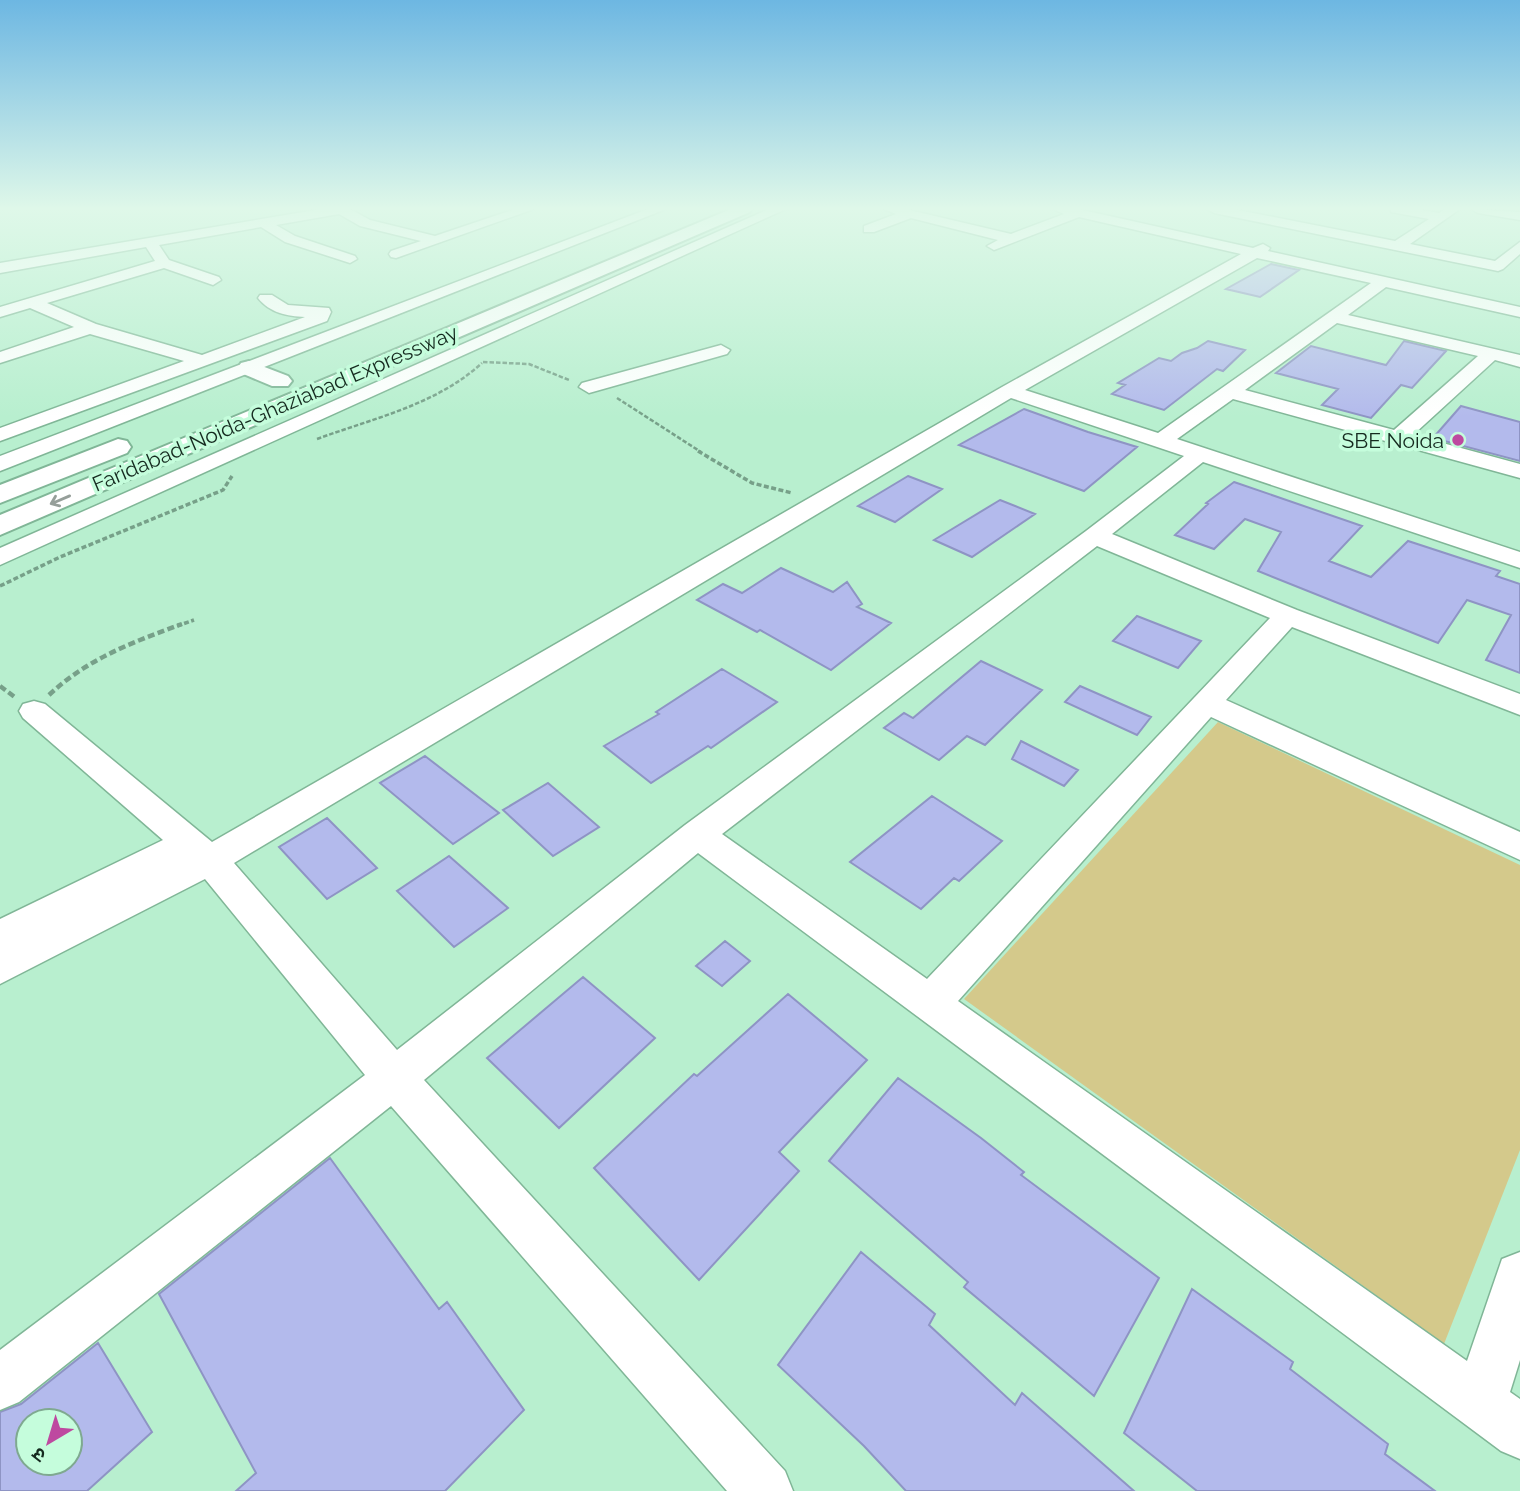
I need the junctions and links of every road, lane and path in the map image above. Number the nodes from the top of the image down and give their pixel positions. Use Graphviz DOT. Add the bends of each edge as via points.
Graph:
graph roads {
  1 [pos="113,279"];
  2 [pos="209,279"];
  3 [pos="478,279"];
  4 [pos="530,279"];
  5 [pos="579,279"];
  6 [pos="626,279"];
  7 [pos="1209,279"];
  8 [pos="1353,279"];
  9 [pos="1395,279"];
  10 [pos="213,280"];
  11 [pos="1377,286"];
  12 [pos="487,296"];
  13 [pos="266,298"];
  14 [pos="32,303"];
  15 [pos="1520,305"];
  16 [pos="0,312"];
  17 [pos="1520,312"];
  18 [pos="335,313"];
  19 [pos="1335,317"];
  20 [pos="376,318"];
  21 [pos="1520,325"];
  22 [pos="90,328"];
  23 [pos="362,347"];
  24 [pos="721,350"];
  25 [pos="457,355"];
  26 [pos="1491,355"];
  27 [pos="0,358"];
  28 [pos="201,360"];
  29 [pos="1520,361"];
  30 [pos="483,362"];
  31 [pos="248,368"];
  32 [pos="589,387"];
  33 [pos="288,390"];
  34 [pos="1009,391"];
  35 [pos="1231,392"];
  36 [pos="246,395"];
  37 [pos="355,398"];
  38 [pos="0,435"];
  39 [pos="1398,438"];
  40 [pos="136,439"];
  41 [pos="314,440"];
  42 [pos="1161,441"];
  43 [pos="1200,454"];
  44 [pos="0,464"];
  45 [pos="1520,471"];
  46 [pos="235,474"];
  47 [pos="0,495"];
  48 [pos="823,501"];
  49 [pos="0,526"];
  50 [pos="1095,536"];
  51 [pos="0,557"];
  52 [pos="1520,559"];
  53 [pos="0,586"];
  54 [pos="1286,616"];
  55 [pos="194,620"];
  56 [pos="1206,703"];
  57 [pos="1520,705"];
  58 [pos="34,711"];
  59 [pos="696,834"];
  60 [pos="1520,847"];
  61 [pos="200,851"];
  62 [pos="0,937"];
  63 [pos="0,967"];
  64 [pos="930,1004"];
  65 [pos="394,1078"];
  66 [pos="1520,1277"];
  67 [pos="0,1383"];
  68 [pos="1479,1403"];
  69 [pos="1520,1432"];
  70 [pos="765,1491"];
  1 -- 14 [label="street"];
  2 -- 10 [label="street"];
  3 -- 20 [label="street"];
  4 -- 12 [label="main road"];
  5 -- 33 [label="main road, Faridabad-Noida-Ghaziabad Expressway" via="393,357"];
  6 -- 25 [label="street"];
  7 -- 34 [label="street"];
  8 -- 11 [label="street"];
  9 -- 15 [label="street"];
  11 -- 17 [label="street"];
  11 -- 19 [label="street"];
  11 -- 21 [label="street"];
  13 -- 18 [label="street" via="290,311"];
  14 -- 16 [label="street"];
  14 -- 22 [label="street"];
  18 -- 20 [label="street"];
  18 -- 28 [label="street"];
  19 -- 26 [label="street"];
  19 -- 35 [label="street"];
  20 -- 31 [label="street"];
  22 -- 27 [label="street"];
  22 -- 28 [label="street"];
  23 -- 33 [label="main road, Faridabad-Noida-Ghaziabad Expressway"];
  24 -- 32 [label="street"];
  25 -- 30 [label="path"];
  25 -- 37 [label="street"];
  26 -- 29 [label="street"];
  26 -- 39 [label="street"];
  28 -- 38 [label="street"];
  30 -- 32 [label="path" via="529,364"];
  30 -- 41 [label="path" via="471,374 415,405"];
  31 -- 33 [label="main road"];
  31 -- 44 [label="street"];
  32 -- 48 [label="path" via="652,419 739,478"];
  33 -- 36 [label="main road, Faridabad-Noida-Ghaziabad Expressway"];
  33 -- 37 [label="main road"];
  33 -- 49 [label="main road, Faridabad-Noida-Ghaziabad Expressway, one-way"];
  34 -- 42 [label="street"];
  34 -- 48 [label="street"];
  35 -- 39 [label="street"];
  35 -- 42 [label="street"];
  37 -- 51 [label="street"];
  39 -- 45 [label="street"];
  40 -- 47 [label="main road, Faridabad-Noida-Ghaziabad Expressway"];
  42 -- 43 [label="street"];
  43 -- 50 [label="street"];
  43 -- 52 [label="street"];
  46 -- 53 [label="path" via="223,490"];
  48 -- 61 [label="street"];
  50 -- 54 [label="street"];
  50 -- 59 [label="street"];
  54 -- 56 [label="street"];
  54 -- 57 [label="street"];
  55 -- 58 [label="path" via="97,657 63,679"];
  56 -- 60 [label="street"];
  56 -- 64 [label="street"];
  58 -- 61 [label="street"];
  59 -- 64 [label="street"];
  59 -- 65 [label="street"];
  61 -- 62 [label="street"];
  61 -- 63 [label="street"];
  61 -- 65 [label="street"];
  64 -- 68 [label="street"];
  65 -- 67 [label="street"];
  65 -- 70 [label="street"];
  66 -- 68 [label="street"];
  68 -- 69 [label="street"];
}
